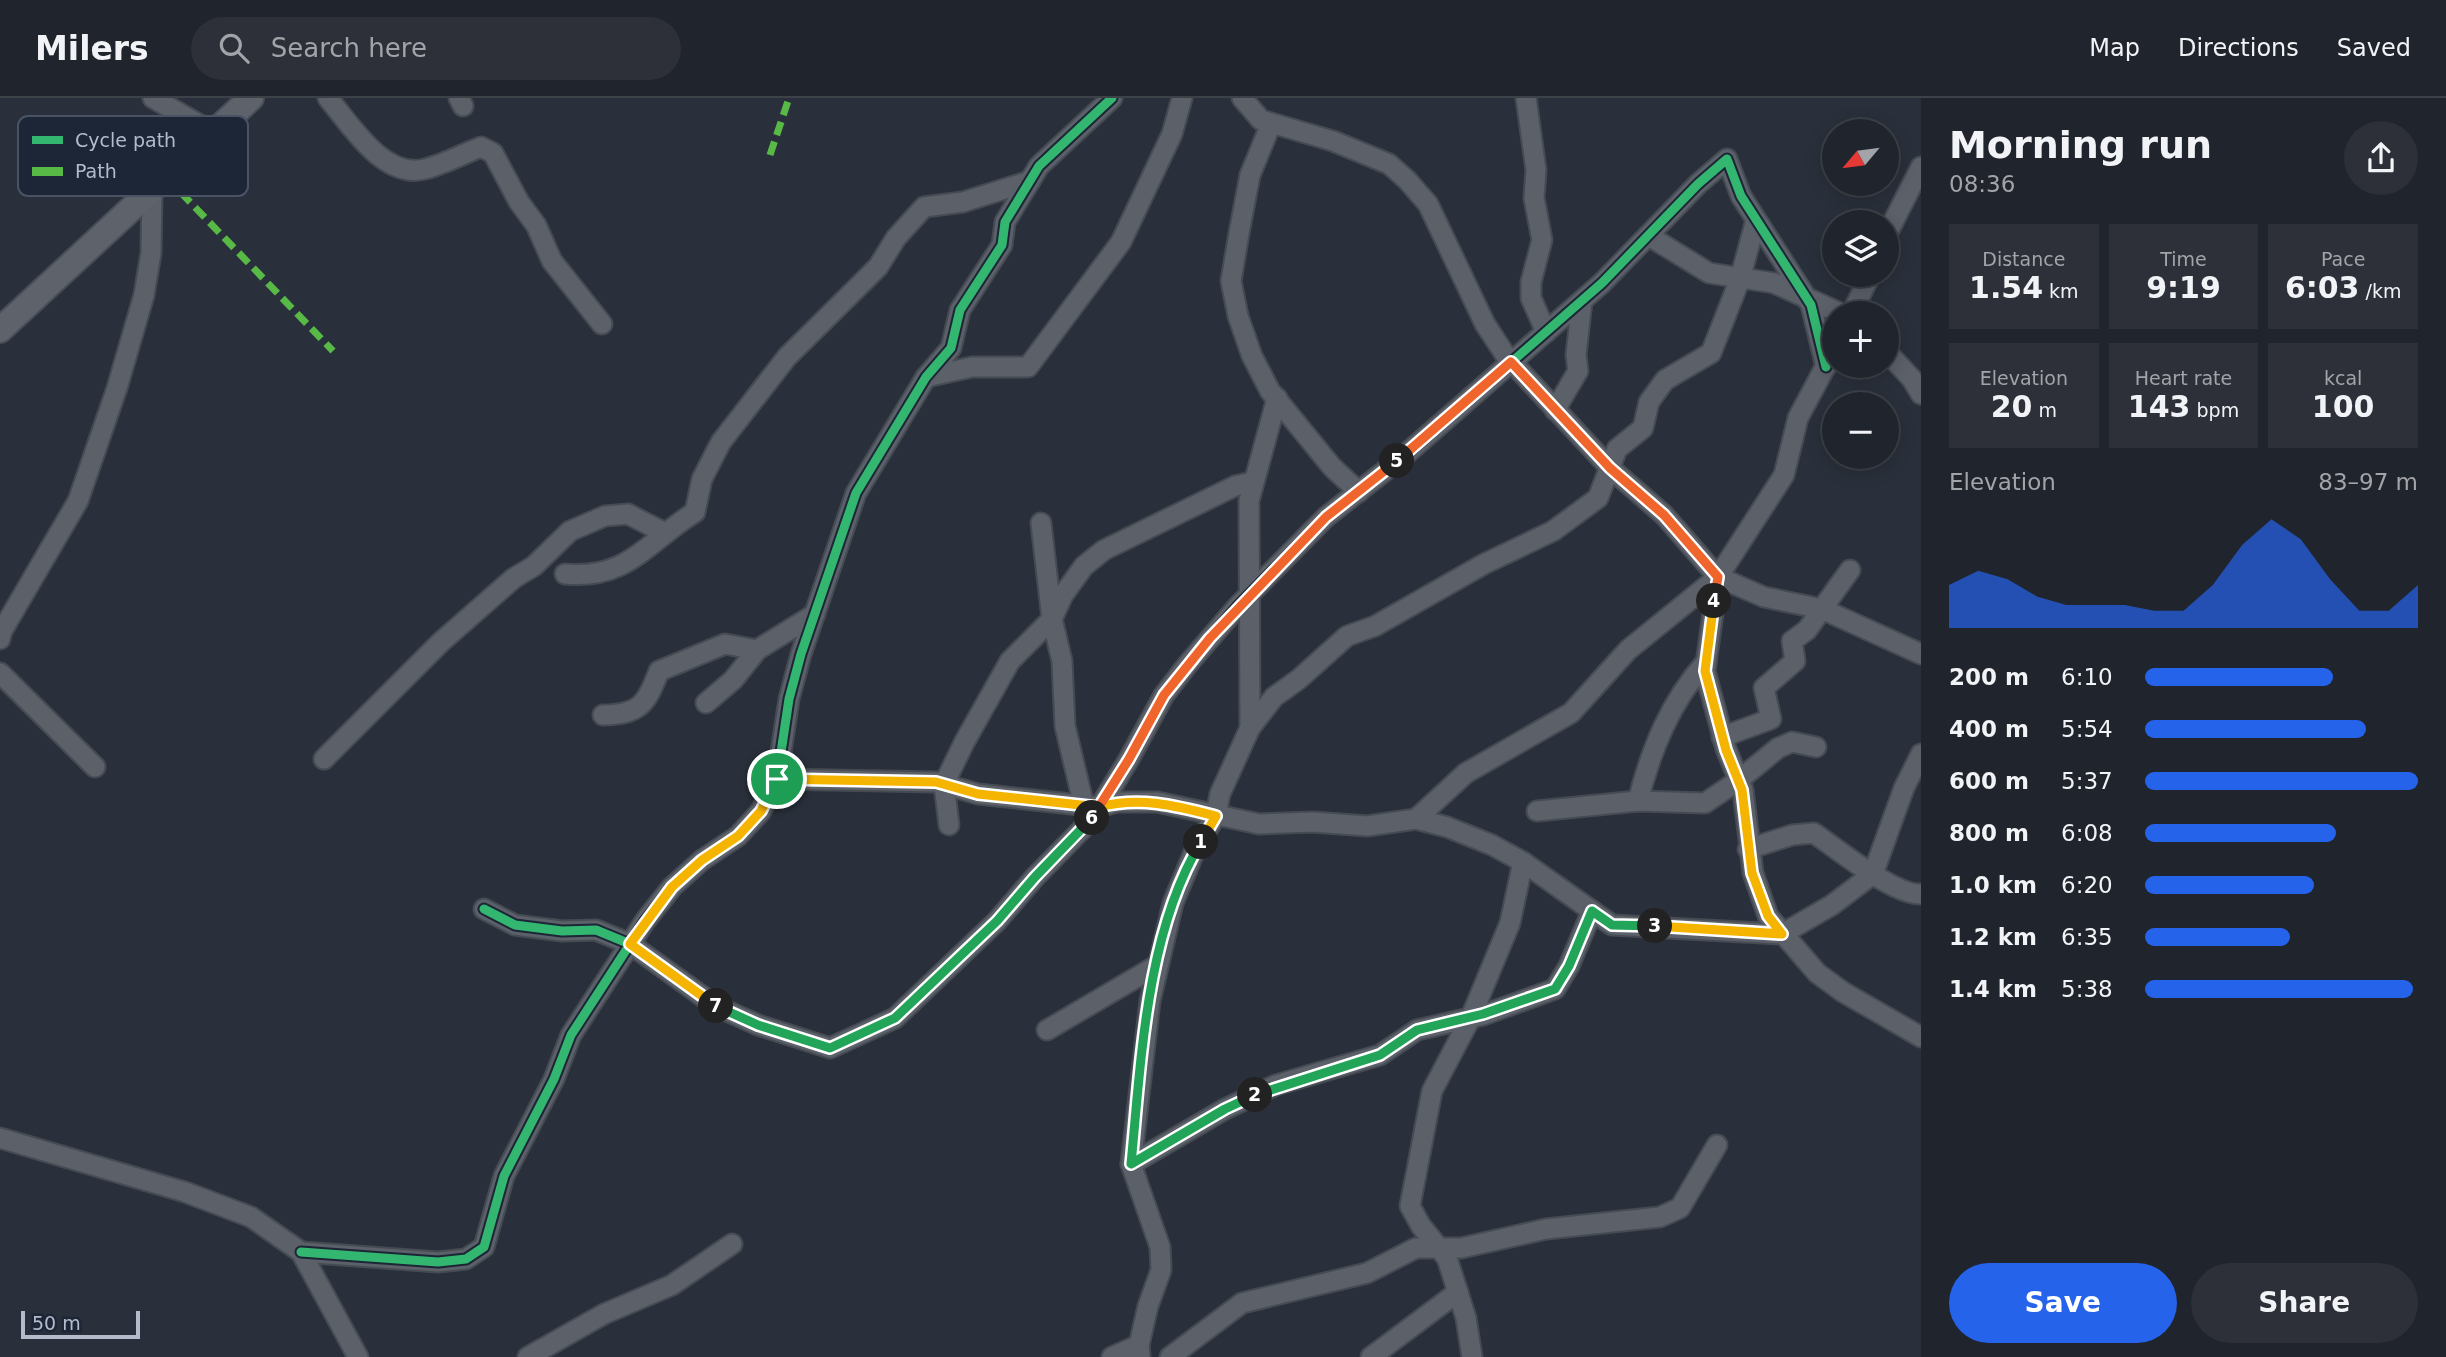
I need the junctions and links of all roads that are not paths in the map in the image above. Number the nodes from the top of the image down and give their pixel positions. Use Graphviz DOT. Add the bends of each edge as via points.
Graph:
graph roads {
  1 [pos="153,98"];
  2 [pos="251,98"];
  3 [pos="328,98"];
  4 [pos="1112,98"];
  5 [pos="1182,98"];
  6 [pos="1242,98"];
  7 [pos="1527,98"];
  8 [pos="184,116"];
  9 [pos="232,116"];
  10 [pos="1271,124"];
  11 [pos="1921,167"];
  12 [pos="1030,181"];
  13 [pos="145,196"];
  14 [pos="152,196"];
  15 [pos="1899,210"];
  16 [pos="1756,220"];
  17 [pos="1649,236"];
  18 [pos="1740,279"];
  19 [pos="1803,296"];
  20 [pos="1582,301"];
  21 [pos="1822,305"];
  22 [pos="602,324"];
  23 [pos="0,330"];
  24 [pos="1546,332"];
  25 [pos="1822,336"];
  26 [pos="1511,362"];
  27 [pos="1899,367"];
  28 [pos="1822,373"];
  29 [pos="926,377"];
  30 [pos="1921,394"];
  31 [pos="1277,398"];
  32 [pos="1555,410"];
  33 [pos="1610,468"];
  34 [pos="1253,482"];
  35 [pos="1359,492"];
  36 [pos="1041,523"];
  37 [pos="663,532"];
  38 [pos="1850,570"];
  39 [pos="565,574"];
  40 [pos="1718,577"];
  41 [pos="1250,595"];
  42 [pos="1822,609"];
  43 [pos="815,614"];
  44 [pos="1052,619"];
  45 [pos="0,639"];
  46 [pos="757,650"];
  47 [pos="1921,654"];
  48 [pos="1706,663"];
  49 [pos="0,674"];
  50 [pos="706,703"];
  51 [pos="603,715"];
  52 [pos="1250,728"];
  53 [pos="1723,737"];
  54 [pos="1816,747"];
  55 [pos="1921,754"];
  56 [pos="324,759"];
  57 [pos="95,767"];
  58 [pos="777,779"];
  59 [pos="1739,780"];
  60 [pos="944,784"];
  61 [pos="1638,801"];
  62 [pos="1091,807"];
  63 [pos="1537,811"];
  64 [pos="1216,816"];
  65 [pos="1416,819"];
  66 [pos="949,825"];
  67 [pos="1748,849"];
  68 [pos="1523,862"];
  69 [pos="1873,874"];
  70 [pos="1921,894"];
  71 [pos="484,909"];
  72 [pos="1592,911"];
  73 [pos="1782,934"];
  74 [pos="630,944"];
  75 [pos="1156,967"];
  76 [pos="1471,1017"];
  77 [pos="1047,1030"];
  78 [pos="1921,1037"];
  79 [pos="0,1138"];
  80 [pos="1717,1144"];
  81 [pos="1131,1164"];
  82 [pos="732,1244"];
  83 [pos="1438,1246"];
  84 [pos="300,1252"];
  85 [pos="1458,1292"];
  86 [pos="1139,1351"];
  87 [pos="358,1357"];
  88 [pos="528,1357"];
  89 [pos="1112,1357"];
  90 [pos="1170,1357"];
  91 [pos="1371,1357"];
  92 [pos="1472,1357"];
  1 -- 8 [label="street"];
  2 -- 9 [label="main road"];
  3 -- 22 [label="street" via="382,159 405,169 422,170 481,146 493,153 552,261"];
  4 -- 12 [label="street" via="1039,166"];
  5 -- 29 [label="street" via="1172,134 1121,242 1028,368 972,367"];
  6 -- 10 [label="street" via="1261,120"];
  7 -- 24 [label="street" via="1536,170 1534,198 1542,240 1531,298"];
  10 -- 26 [label="street" via="1333,141 1389,164 1407,180 1428,204 1485,324"];
  10 -- 31 [label="street" via="1250,175 1231,281 1252,356"];
  11 -- 15 [label="street"];
  12 -- 29 [label="street" via="1006,222 1002,245 960,310 951,348"];
  12 -- 37 [label="street" via="972,200 925,206 878,267 787,357 721,442 702,480 695,512"];
  13 -- 23 [label="main road"];
  14 -- 45 [label="street" via="151,253 117,388 78,501"];
  16 -- 17 [label="street" via="1727,159"];
  16 -- 18 [label="street"];
  16 -- 19 [label="street"];
  17 -- 18 [label="street" via="1709,273"];
  17 -- 20 [label="street"];
  18 -- 19 [label="street" via="1774,283"];
  18 -- 33 [label="street" via="1711,353 1665,380 1649,402 1643,428 1617,449"];
  19 -- 21 [label="street"];
  19 -- 25 [label="street"];
  20 -- 24 [label="street"];
  20 -- 32 [label="street" via="1578,371"];
  24 -- 26 [label="street"];
  26 -- 32 [label="street"];
  26 -- 35 [label="street"];
  27 -- 30 [label="street"];
  28 -- 40 [label="street" via="1798,418 1784,475"];
  29 -- 43 [label="street" via="856,493"];
  31 -- 34 [label="street"];
  31 -- 35 [label="street" via="1332,467"];
  32 -- 33 [label="street"];
  33 -- 40 [label="street" via="1664,515"];
  33 -- 52 [label="street" via="1598,498 1553,531 1348,636 1274,696"];
  34 -- 41 [label="street"];
  34 -- 44 [label="street" via="1235,485 1104,550 1084,566"];
  35 -- 41 [label="street" via="1326,517"];
  36 -- 44 [label="street"];
  37 -- 39 [label="street" via="627,564 603,574"];
  37 -- 56 [label="street" via="628,513 605,516 570,531 441,642"];
  38 -- 42 [label="street"];
  40 -- 42 [label="street" via="1764,597"];
  40 -- 48 [label="street"];
  40 -- 65 [label="street" via="1628,650 1571,713 1466,773"];
  41 -- 52 [label="street"];
  41 -- 62 [label="street" via="1164,695"];
  42 -- 47 [label="street"];
  42 -- 53 [label="street" via="1792,641 1795,661 1764,688 1771,719"];
  43 -- 46 [label="street"];
  43 -- 58 [label="street" via="789,699"];
  44 -- 60 [label="street" via="1010,661"];
  44 -- 62 [label="street" via="1062,661 1065,726"];
  46 -- 50 [label="street" via="733,680"];
  46 -- 51 [label="street" via="725,643 704,651 659,671 639,708"];
  48 -- 53 [label="street"];
  48 -- 61 [label="street" via="1663,726"];
  49 -- 57 [label="street"];
  52 -- 64 [label="street" via="1220,794"];
  53 -- 59 [label="street"];
  54 -- 59 [label="street" via="1792,742 1778,748"];
  55 -- 69 [label="street"];
  58 -- 60 [label="street"];
  58 -- 74 [label="street" via="761,811 738,836 672,887"];
  59 -- 61 [label="street" via="1705,803"];
  59 -- 67 [label="street"];
  60 -- 62 [label="street" via="978,794"];
  60 -- 66 [label="street"];
  61 -- 63 [label="street"];
  62 -- 64 [label="street" via="1157,802"];
  62 -- 74 [label="street" via="997,921 895,1018 830,1048 716,1006"];
  64 -- 65 [label="street" via="1259,824 1367,826"];
  64 -- 75 [label="street" via="1195,850 1173,903"];
  65 -- 68 [label="street" via="1447,827"];
  67 -- 69 [label="street" via="1814,833"];
  67 -- 73 [label="street" via="1768,916"];
  68 -- 72 [label="street"];
  68 -- 76 [label="street" via="1510,923"];
  69 -- 70 [label="street"];
  69 -- 73 [label="street"];
  71 -- 74 [label="street" via="515,925 596,930"];
  72 -- 73 [label="street" via="1612,925"];
  72 -- 76 [label="street" via="1555,989"];
  73 -- 78 [label="street" via="1817,973"];
  74 -- 84 [label="street" via="571,1035 554,1079 504,1175 484,1247 466,1259 438,1262"];
  75 -- 77 [label="street"];
  75 -- 81 [label="street"];
  76 -- 81 [label="street" via="1417,1030 1380,1055 1356,1064 1276,1086 1225,1109"];
  76 -- 83 [label="street" via="1432,1091 1410,1206"];
  79 -- 84 [label="street" via="218,1204 251,1217"];
  80 -- 83 [label="street" via="1680,1208 1660,1217 1546,1229 1461,1248"];
  81 -- 86 [label="street" via="1160,1247 1161,1270"];
  82 -- 88 [label="street" via="672,1285 604,1314"];
  83 -- 85 [label="street"];
  83 -- 90 [label="street" via="1416,1248 1343,1280 1242,1303"];
  84 -- 87 [label="street"];
  85 -- 91 [label="street"];
  85 -- 92 [label="street"];
  86 -- 89 [label="street"];
}
